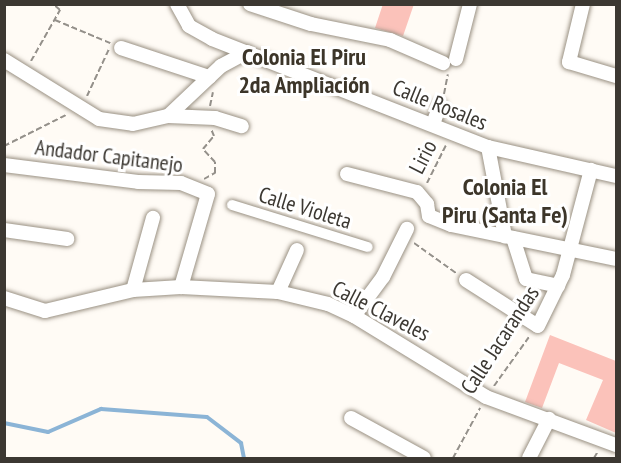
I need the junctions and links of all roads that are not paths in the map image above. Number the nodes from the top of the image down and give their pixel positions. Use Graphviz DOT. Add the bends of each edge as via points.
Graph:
graph roads {
  1 [pos="177,4"];
  2 [pos="250,4"];
  3 [pos="470,4"];
  4 [pos="582,4"];
  5 [pos="116,46"];
  6 [pos="247,52"];
  7 [pos="4,60"];
  8 [pos="214,73"];
  9 [pos="616,76"];
  10 [pos="440,105"];
  11 [pos="168,116"];
  12 [pos="433,124"];
  13 [pos="242,126"];
  14 [pos="488,147"];
  15 [pos="4,165"];
  16 [pos="591,170"];
  17 [pos="347,174"];
  18 [pos="616,176"];
  19 [pos="232,205"];
  20 [pos="153,218"];
  21 [pos="4,230"];
  22 [pos="406,232"];
  23 [pos="509,237"];
  24 [pos="67,239"];
  25 [pos="368,247"];
  26 [pos="297,250"];
  27 [pos="570,250"];
  28 [pos="616,259"];
  29 [pos="466,280"];
  30 [pos="181,286"];
  31 [pos="558,286"];
  32 [pos="133,290"];
  33 [pos="278,292"];
  34 [pos="4,298"];
  35 [pos="354,316"];
  36 [pos="351,418"];
  37 [pos="549,419"];
  38 [pos="616,445"];
  39 [pos="424,459"];
  40 [pos="529,459"];
  1 -- 6 [label="street, Calle Rosales" via="189,26"];
  2 -- 3 [label="street" via="311,24 390,40 449,61"];
  4 -- 9 [label="street" via="569,62"];
  5 -- 8 [label="street"];
  6 -- 8 [label="street"];
  6 -- 12 [label="street, Calle Rosales"];
  7 -- 11 [label="street" via="81,108 115,124"];
  8 -- 11 [label="street"];
  10 -- 12 [label="street"];
  11 -- 13 [label="street" via="207,118"];
  12 -- 14 [label="street, Calle Rosales"];
  14 -- 16 [label="street, Calle Rosales"];
  14 -- 23 [label="street"];
  15 -- 30 [label="street, Andador Capitanejo" via="138,182 181,183 208,194"];
  16 -- 18 [label="street, Calle Rosales"];
  16 -- 27 [label="street, Calle Jacarandas"];
  17 -- 23 [label="street" via="421,195 429,216"];
  19 -- 25 [label="street, Calle Violeta"];
  20 -- 32 [label="street"];
  21 -- 24 [label="street"];
  22 -- 35 [label="street" via="383,277"];
  23 -- 27 [label="street"];
  23 -- 31 [label="street" via="526,279"];
  26 -- 33 [label="street"];
  27 -- 28 [label="street"];
  27 -- 31 [label="street, Calle Jacarandas"];
  29 -- 31 [label="street, Calle Jacarandas" via="538,326"];
  30 -- 32 [label="street, Calle Claveles"];
  30 -- 33 [label="street, Calle Claveles"];
  32 -- 34 [label="street, Calle Claveles" via="45,311"];
  33 -- 35 [label="street, Calle Claveles" via="328,304"];
  35 -- 37 [label="street, Calle Claveles" via="486,397"];
  36 -- 39 [label="street"];
  37 -- 38 [label="street, Calle Claveles"];
  37 -- 40 [label="street"];
}
